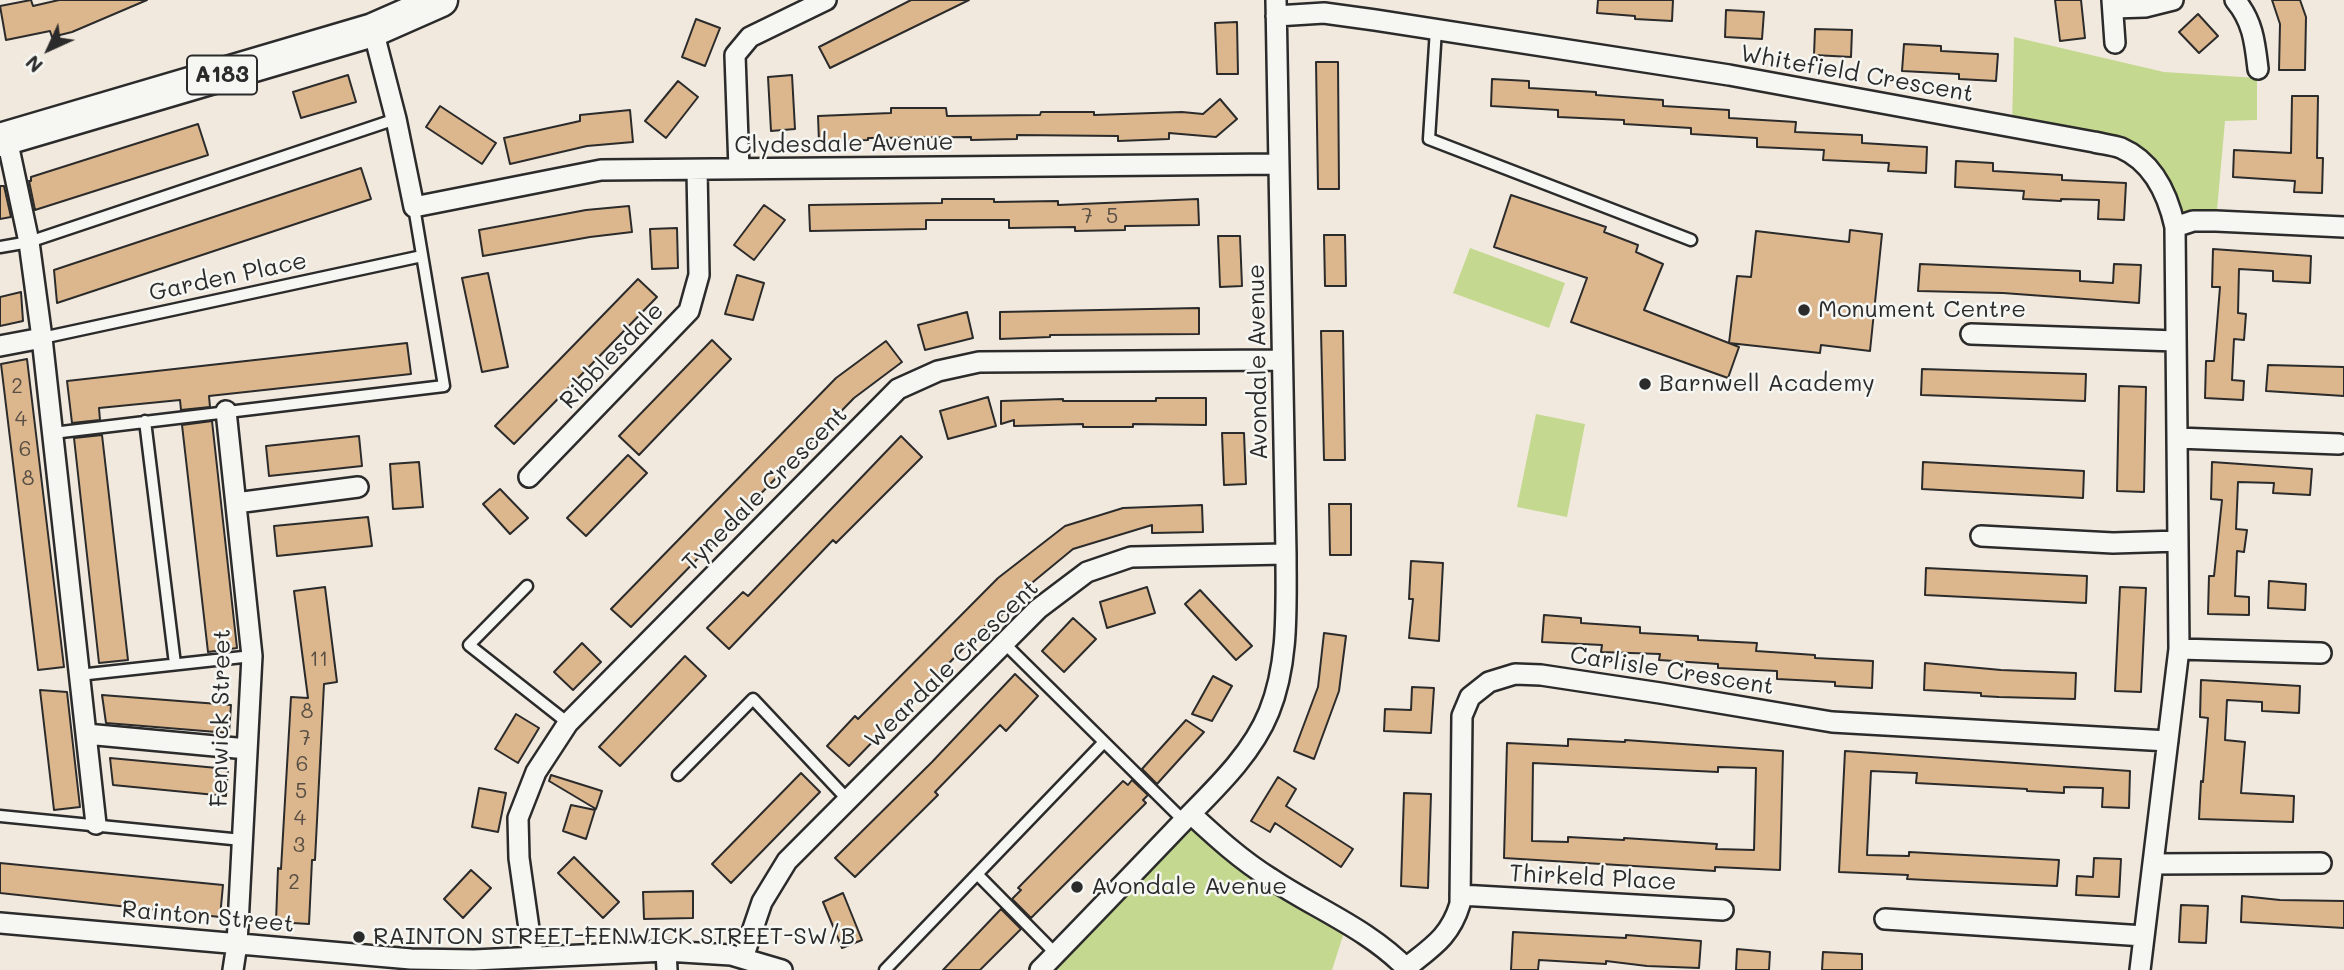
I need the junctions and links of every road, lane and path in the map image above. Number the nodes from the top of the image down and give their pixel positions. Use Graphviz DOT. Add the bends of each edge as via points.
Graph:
graph roads {
  1 [pos="441,0"];
  2 [pos="826,0"];
  3 [pos="2173,0"];
  4 [pos="2235,0"];
  5 [pos="2112,4"];
  6 [pos="1276,8"];
  7 [pos="1436,29"];
  8 [pos="373,30"];
  9 [pos="2115,43"];
  10 [pos="2258,69"];
  11 [pos="396,119"];
  12 [pos="4,139"];
  13 [pos="1279,164"];
  14 [pos="739,169"];
  15 [pos="697,170"];
  16 [pos="414,207"];
  17 [pos="2175,227"];
  18 [pos="2344,227"];
  19 [pos="1691,240"];
  20 [pos="29,242"];
  21 [pos="0,247"];
  22 [pos="422,256"];
  23 [pos="1971,334"];
  24 [pos="42,338"];
  25 [pos="2176,341"];
  26 [pos="0,346"];
  27 [pos="1282,359"];
  28 [pos="226,411"];
  29 [pos="145,421"];
  30 [pos="53,433"];
  31 [pos="2177,438"];
  32 [pos="2339,444"];
  33 [pos="529,477"];
  34 [pos="358,487"];
  35 [pos="236,503"];
  36 [pos="1981,536"];
  37 [pos="2178,541"];
  38 [pos="1286,554"];
  39 [pos="527,586"];
  40 [pos="1004,643"];
  41 [pos="2179,649"];
  42 [pos="2321,653"];
  43 [pos="253,656"];
  44 [pos="175,664"];
  45 [pos="79,675"];
  46 [pos="568,723"];
  47 [pos="86,734"];
  48 [pos="2168,741"];
  49 [pos="1104,742"];
  50 [pos="247,749"];
  51 [pos="678,775"];
  52 [pos="848,800"];
  53 [pos="0,816"];
  54 [pos="1187,818"];
  55 [pos="96,824"];
  56 [pos="242,840"];
  57 [pos="2321,863"];
  58 [pos="2153,864"];
  59 [pos="977,874"];
  60 [pos="1460,895"];
  61 [pos="1723,910"];
  62 [pos="1885,919"];
  63 [pos="0,923"];
  64 [pos="2144,936"];
  65 [pos="237,944"];
  66 [pos="1056,954"];
  67 [pos="533,957"];
  68 [pos="743,958"];
  69 [pos="667,961"];
  70 [pos="1407,969"];
  71 [pos="233,970"];
  72 [pos="782,970"];
  73 [pos="885,970"];
  74 [pos="1040,970"];
  75 [pos="2140,970"];
  1 -- 8 [label="main road, A183"];
  2 -- 14 [label="street" via="750,37 735,55"];
  3 -- 5 [label="street" via="2144,7"];
  4 -- 10 [label="street" via="2255,36"];
  5 -- 9 [label="street"];
  6 -- 7 [label="street, Whitefield Crescent"];
  6 -- 13 [label="street, Avondale Avenue"];
  7 -- 17 [label="street, Whitefield Crescent" via="1729,75 2121,148 2160,182"];
  7 -- 19 [label="lane" via="1429,139"];
  8 -- 11 [label="street"];
  8 -- 12 [label="main road, A183"];
  11 -- 16 [label="street"];
  11 -- 20 [label="lane"];
  12 -- 20 [label="street"];
  13 -- 14 [label="street, Clydesdale Avenue"];
  13 -- 27 [label="street, Avondale Avenue"];
  14 -- 15 [label="street, Clydesdale Avenue"];
  15 -- 16 [label="street, Clydesdale Avenue" via="601,170"];
  15 -- 33 [label="street, Ribblesdale" via="699,275 689,310"];
  16 -- 22 [label="lane"];
  17 -- 18 [label="street" via="2216,221"];
  17 -- 25 [label="street, Whitefield Crescent"];
  20 -- 21 [label="lane"];
  20 -- 24 [label="street"];
  22 -- 24 [label="lane, Garden Place"];
  22 -- 28 [label="lane" via="444,386"];
  23 -- 25 [label="street"];
  24 -- 26 [label="street"];
  24 -- 30 [label="street"];
  25 -- 31 [label="street, Whitefield Crescent"];
  27 -- 38 [label="street, Avondale Avenue"];
  27 -- 46 [label="street, Tynedale Crescent" via="979,362 938,371 898,389"];
  28 -- 29 [label="lane"];
  28 -- 35 [label="street, Fenwick Street"];
  29 -- 30 [label="lane"];
  29 -- 44 [label="lane"];
  30 -- 45 [label="street"];
  31 -- 32 [label="street"];
  31 -- 37 [label="street, Whitefield Crescent"];
  34 -- 35 [label="street"];
  35 -- 43 [label="street, Fenwick Street"];
  36 -- 37 [label="street"];
  37 -- 41 [label="street, Whitefield Crescent"];
  38 -- 40 [label="street, Weardale Crescent" via="1130,557 1087,572 1038,609"];
  38 -- 54 [label="street, Avondale Avenue" via="1286,626 1269,713 1249,747"];
  39 -- 46 [label="lane" via="469,645"];
  40 -- 49 [label="lane"];
  40 -- 52 [label="street, Weardale Crescent"];
  41 -- 42 [label="street"];
  41 -- 48 [label="street, Whitefield Crescent"];
  43 -- 44 [label="lane"];
  43 -- 50 [label="street, Fenwick Street"];
  44 -- 45 [label="lane"];
  45 -- 47 [label="street"];
  46 -- 67 [label="street, Tynedale Crescent" via="536,772 518,818"];
  47 -- 50 [label="street"];
  47 -- 55 [label="street"];
  48 -- 58 [label="street, Whitefield Crescent"];
  48 -- 60 [label="street, Carlisle Crescent" via="1832,722 1515,674 1479,689 1462,716"];
  49 -- 54 [label="lane"];
  49 -- 59 [label="lane"];
  50 -- 56 [label="street, Fenwick Street"];
  51 -- 52 [label="lane" via="753,699"];
  52 -- 68 [label="street, Weardale Crescent" via="787,861 762,902"];
  53 -- 55 [label="lane"];
  54 -- 66 [label="street, Avondale Avenue"];
  54 -- 70 [label="street" via="1268,877 1374,939"];
  55 -- 56 [label="lane"];
  56 -- 65 [label="street, Fenwick Street"];
  57 -- 58 [label="street"];
  58 -- 64 [label="street, Whitefield Crescent"];
  59 -- 66 [label="lane"];
  59 -- 73 [label="lane"];
  60 -- 61 [label="street, Thirkeld Place"];
  60 -- 70 [label="street, Carlisle Crescent" via="1455,922 1444,938"];
  62 -- 64 [label="street"];
  63 -- 65 [label="street, Rainton Street"];
  64 -- 75 [label="street, Whitefield Crescent"];
  65 -- 67 [label="street, Rainton Street" via="411,959"];
  65 -- 71 [label="street, Fenwick Street"];
  66 -- 74 [label="street, Avondale Avenue"];
  67 -- 69 [label="street, Rainton Street"];
  68 -- 69 [label="street, Rainton Street"];
  68 -- 72 [label="street, Rainton Street"];
}
